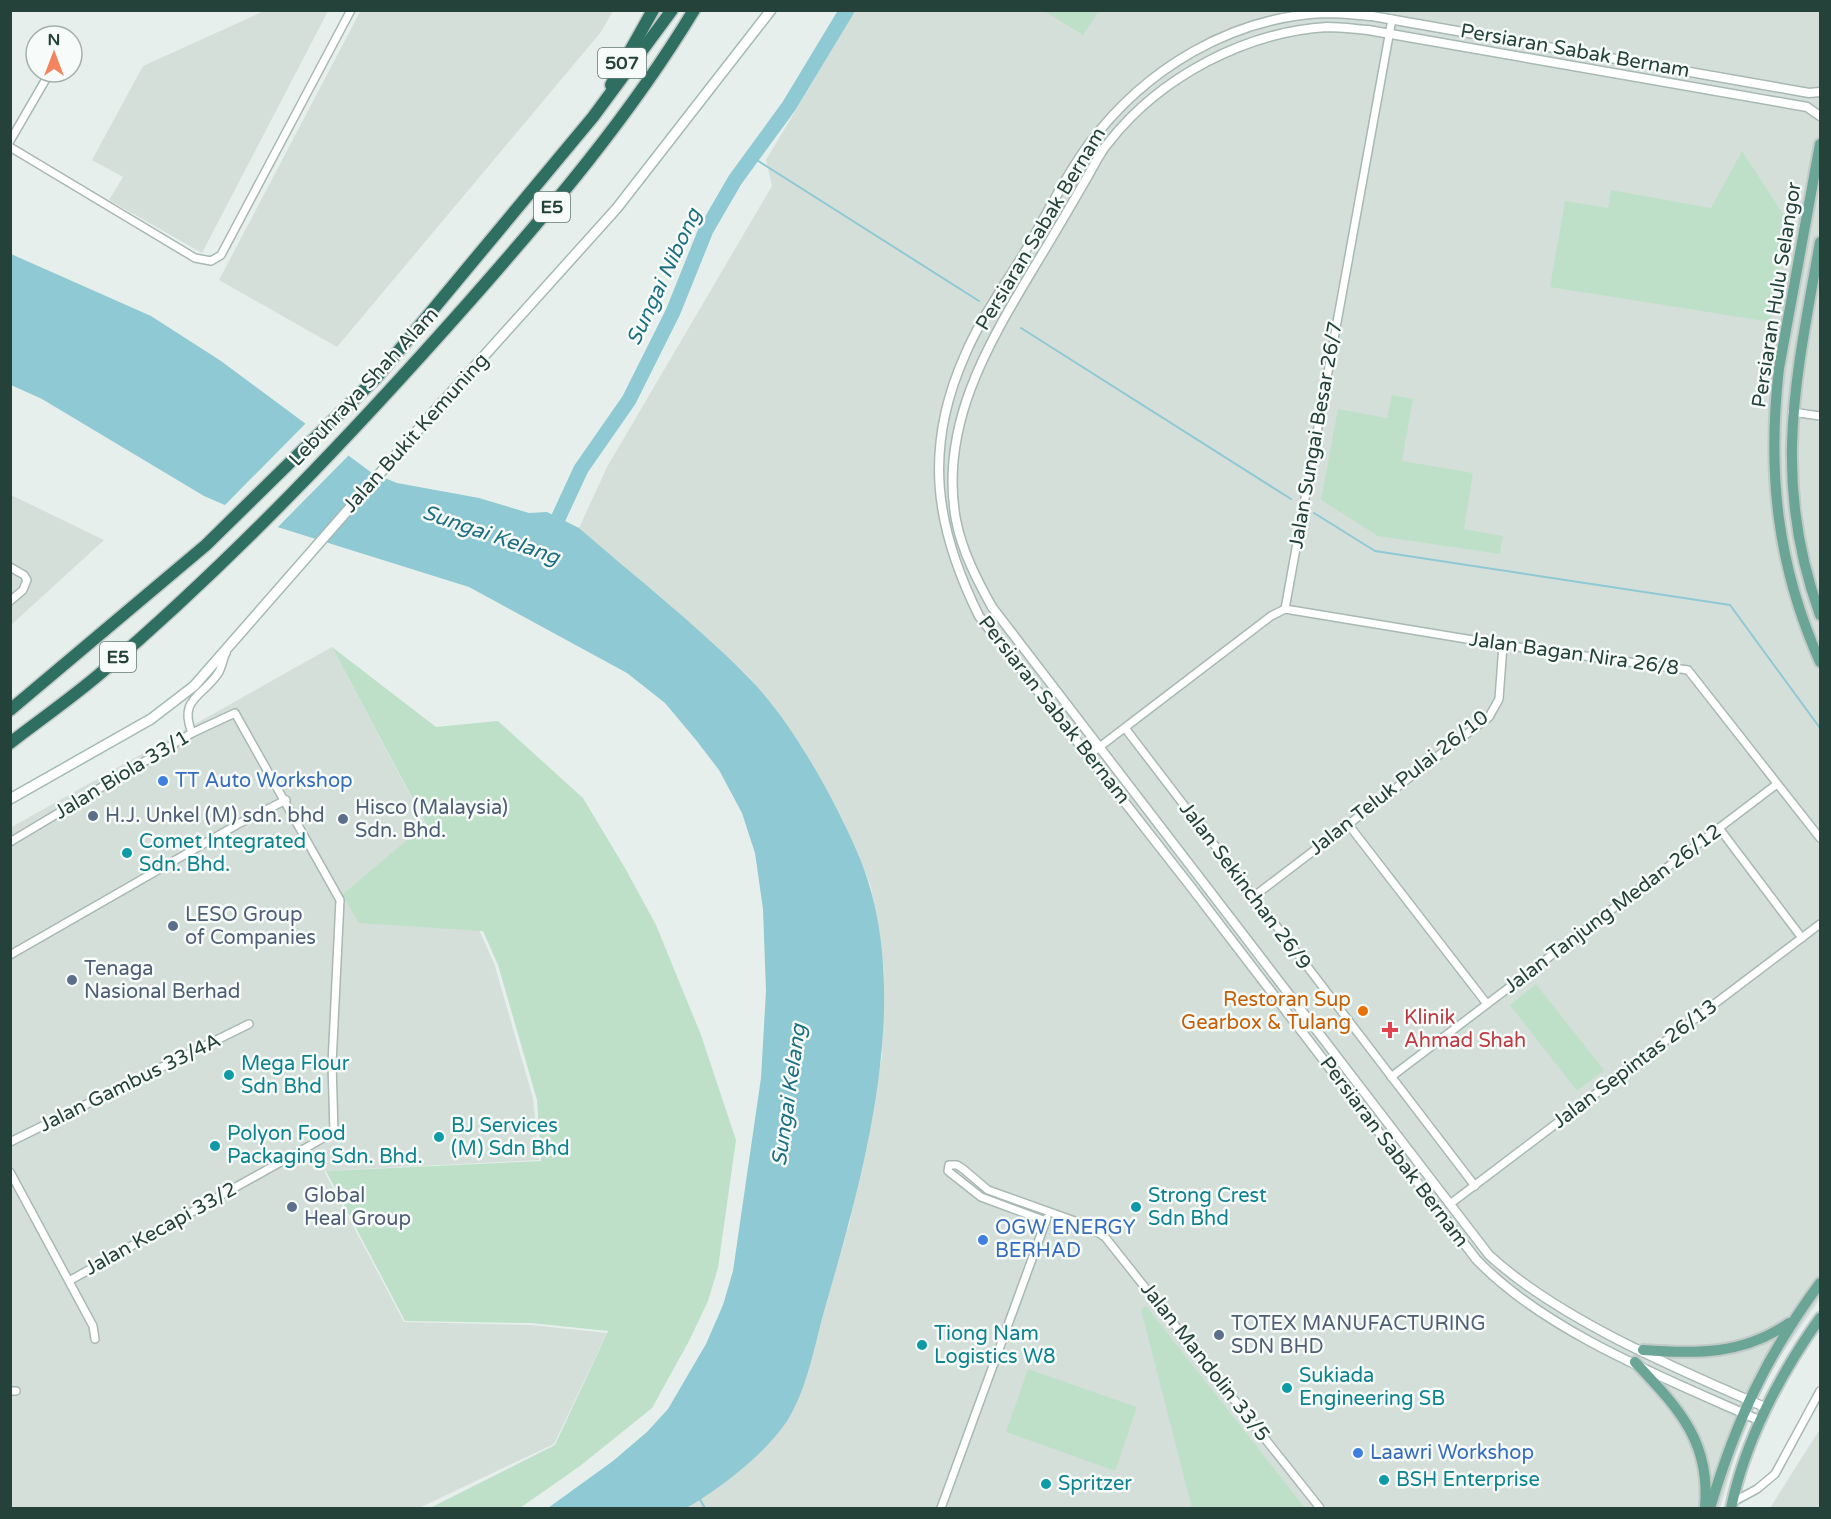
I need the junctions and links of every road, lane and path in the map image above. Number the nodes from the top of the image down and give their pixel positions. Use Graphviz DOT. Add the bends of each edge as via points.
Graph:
graph roads {
  1 [pos="351,10"];
  2 [pos="653,10"];
  3 [pos="672,10"];
  4 [pos="694,10"];
  5 [pos="703,10"];
  6 [pos="771,10"];
  7 [pos="1392,19"];
  8 [pos="1389,33"];
  9 [pos="1204,45"];
  10 [pos="666,58"];
  11 [pos="1213,60"];
  12 [pos="43,84"];
  13 [pos="1821,92"];
  14 [pos="1821,116"];
  15 [pos="593,117"];
  16 [pos="10,141"];
  17 [pos="1821,144"];
  18 [pos="10,147"];
  19 [pos="1821,242"];
  20 [pos="1817,280"];
  21 [pos="1792,412"];
  22 [pos="1821,416"];
  23 [pos="10,567"];
  24 [pos="10,601"];
  25 [pos="1286,609"];
  26 [pos="1821,615"];
  27 [pos="1503,645"];
  28 [pos="226,653"];
  29 [pos="1821,662"];
  30 [pos="10,710"];
  31 [pos="235,713"];
  32 [pos="1125,728"];
  33 [pos="192,733"];
  34 [pos="10,743"];
  35 [pos="1101,747"];
  36 [pos="1089,755"];
  37 [pos="1778,784"];
  38 [pos="10,799"];
  39 [pos="286,800"];
  40 [pos="1348,824"];
  41 [pos="1719,828"];
  42 [pos="1821,838"];
  43 [pos="10,842"];
  44 [pos="1253,897"];
  45 [pos="1821,924"];
  46 [pos="1802,938"];
  47 [pos="10,955"];
  48 [pos="1487,1004"];
  49 [pos="249,1024"];
  50 [pos="1391,1077"];
  51 [pos="10,1142"];
  52 [pos="10,1172"];
  53 [pos="1475,1186"];
  54 [pos="1450,1204"];
  55 [pos="1049,1212"];
  56 [pos="1046,1221"];
  57 [pos="69,1281"];
  58 [pos="1821,1283"];
  59 [pos="1796,1317"];
  60 [pos="1821,1318"];
  61 [pos="95,1339"];
  62 [pos="1643,1350"];
  63 [pos="1635,1362"];
  64 [pos="1821,1391"];
  65 [pos="1748,1400"];
  66 [pos="1767,1408"];
  67 [pos="1743,1413"];
  68 [pos="1761,1421"];
  69 [pos="1732,1505"];
  70 [pos="941,1509"];
  71 [pos="1320,1509"];
  72 [pos="1705,1509"];
  73 [pos="1710,1509"];
  1 -- 18 [label="street" via="221,255 211,261 195,258"];
  2 -- 15 [label="highway, 507"];
  3 -- 15 [label="highway, Lebuhraya Shah Alam / E5"];
  4 -- 10 [label="highway, Lebuhraya Shah Alam / E5"];
  5 -- 10 [label="highway, 507"];
  6 -- 28 [label="main road, Jalan Bukit Kemuning" via="617,208 431,415"];
  7 -- 8 [label="street, Jalan Sungai Besar 26/7"];
  7 -- 9 [label="street, Persiaran Sabak Bernam" via="1327,13 1268,21"];
  7 -- 13 [label="street, Persiaran Sabak Bernam"];
  8 -- 11 [label="street, Persiaran Sabak Bernam" via="1328,27 1264,38"];
  8 -- 14 [label="street, Persiaran Sabak Bernam" via="1807,107"];
  8 -- 25 [label="street, Jalan Sungai Besar 26/7"];
  9 -- 11 [label="street"];
  9 -- 36 [label="street, Persiaran Sabak Bernam" via="1144,84 1122,103 1087,146 965,354 940,435 938,479 943,522 959,576 979,616"];
  10 -- 34 [label="highway, Lebuhraya Shah Alam / E5" via="558,201 392,389 218,564 102,672"];
  11 -- 35 [label="street, Persiaran Sabak Bernam" via="1146,101 1108,143 975,372 957,436 956,520 972,571 992,607"];
  12 -- 16 [label="street"];
  15 -- 30 [label="highway, Lebuhraya Shah Alam / E5" via="376,378 207,545"];
  17 -- 29 [label="main road, Persiaran Hulu Selangor" via="1779,368 1774,459 1785,564 1795,601"];
  19 -- 20 [label="main road, Persiaran Hulu Selangor"];
  20 -- 21 [label="main road, Persiaran Hulu Selangor" via="1796,374"];
  21 -- 22 [label="street"];
  21 -- 26 [label="main road, Persiaran Hulu Selangor" via="1790,459 1797,532"];
  23 -- 24 [label="street" via="27,580 23,590"];
  25 -- 27 [label="street, Jalan Bagan Nira 26/8"];
  25 -- 32 [label="street" via="1271,616"];
  27 -- 37 [label="street, Jalan Bagan Nira 26/8" via="1688,670"];
  27 -- 40 [label="street, Jalan Teluk Pulai 26/10" via="1499,699 1489,717"];
  28 -- 33 [label="street" via="219,672 187,709"];
  28 -- 38 [label="main road, Jalan Bukit Kemuning" via="194,686 151,718"];
  31 -- 33 [label="street, Jalan Biola 33/1"];
  31 -- 39 [label="street, Jalan Kecapi 33/2"];
  32 -- 35 [label="street"];
  32 -- 44 [label="street, Jalan Sekinchan 26/9"];
  33 -- 43 [label="street, Jalan Biola 33/1"];
  35 -- 36 [label="street"];
  35 -- 54 [label="street, Persiaran Sabak Bernam"];
  36 -- 63 [label="street, Persiaran Sabak Bernam" via="1476,1259 1497,1281 1546,1317"];
  37 -- 41 [label="street, Jalan Tanjung Medan 26/12"];
  37 -- 42 [label="street, Jalan Bagan Nira 26/8"];
  39 -- 47 [label="street"];
  39 -- 57 [label="street, Jalan Kecapi 33/2" via="340,900 332,1064 334,1132"];
  40 -- 44 [label="street, Jalan Teluk Pulai 26/10"];
  40 -- 48 [label="street"];
  41 -- 46 [label="street"];
  41 -- 48 [label="street, Jalan Tanjung Medan 26/12"];
  44 -- 50 [label="street, Jalan Sekinchan 26/9"];
  45 -- 46 [label="street, Jalan Sepintas 26/13"];
  46 -- 53 [label="street, Jalan Sepintas 26/13"];
  48 -- 50 [label="street, Jalan Tanjung Medan 26/12"];
  49 -- 51 [label="street, Jalan Gambus 33/4A"];
  50 -- 53 [label="street, Jalan Sekinchan 26/9"];
  52 -- 57 [label="street"];
  53 -- 54 [label="street, Jalan Sepintas 26/13"];
  54 -- 62 [label="street, Persiaran Sabak Bernam" via="1489,1255 1510,1275 1566,1311"];
  55 -- 56 [label="street"];
  55 -- 56 [label="street, Jalan Mandolin 33/5" via="988,1190 957,1164 949,1165 948,1171 981,1197"];
  55 -- 71 [label="street, Jalan Mandolin 33/5" via="1086,1225 1105,1237"];
  56 -- 70 [label="street"];
  57 -- 61 [label="street" via="93,1326"];
  58 -- 59 [label="main road"];
  59 -- 62 [label="main road" via="1757,1341 1725,1351"];
  59 -- 65 [label="main road"];
  60 -- 66 [label="main road" via="1804,1340"];
  62 -- 65 [label="street, Persiaran Sabak Bernam"];
  63 -- 67 [label="street, Persiaran Sabak Bernam"];
  63 -- 72 [label="main road" via="1685,1419 1695,1437 1704,1463"];
  64 -- 69 [label="street" via="1775,1474"];
  65 -- 66 [label="street, Persiaran Sabak Bernam"];
  65 -- 67 [label="main road"];
  66 -- 68 [label="main road"];
  67 -- 68 [label="street, Persiaran Sabak Bernam"];
  67 -- 73 [label="main road" via="1725,1455"];
  68 -- 69 [label="main road"];
}
